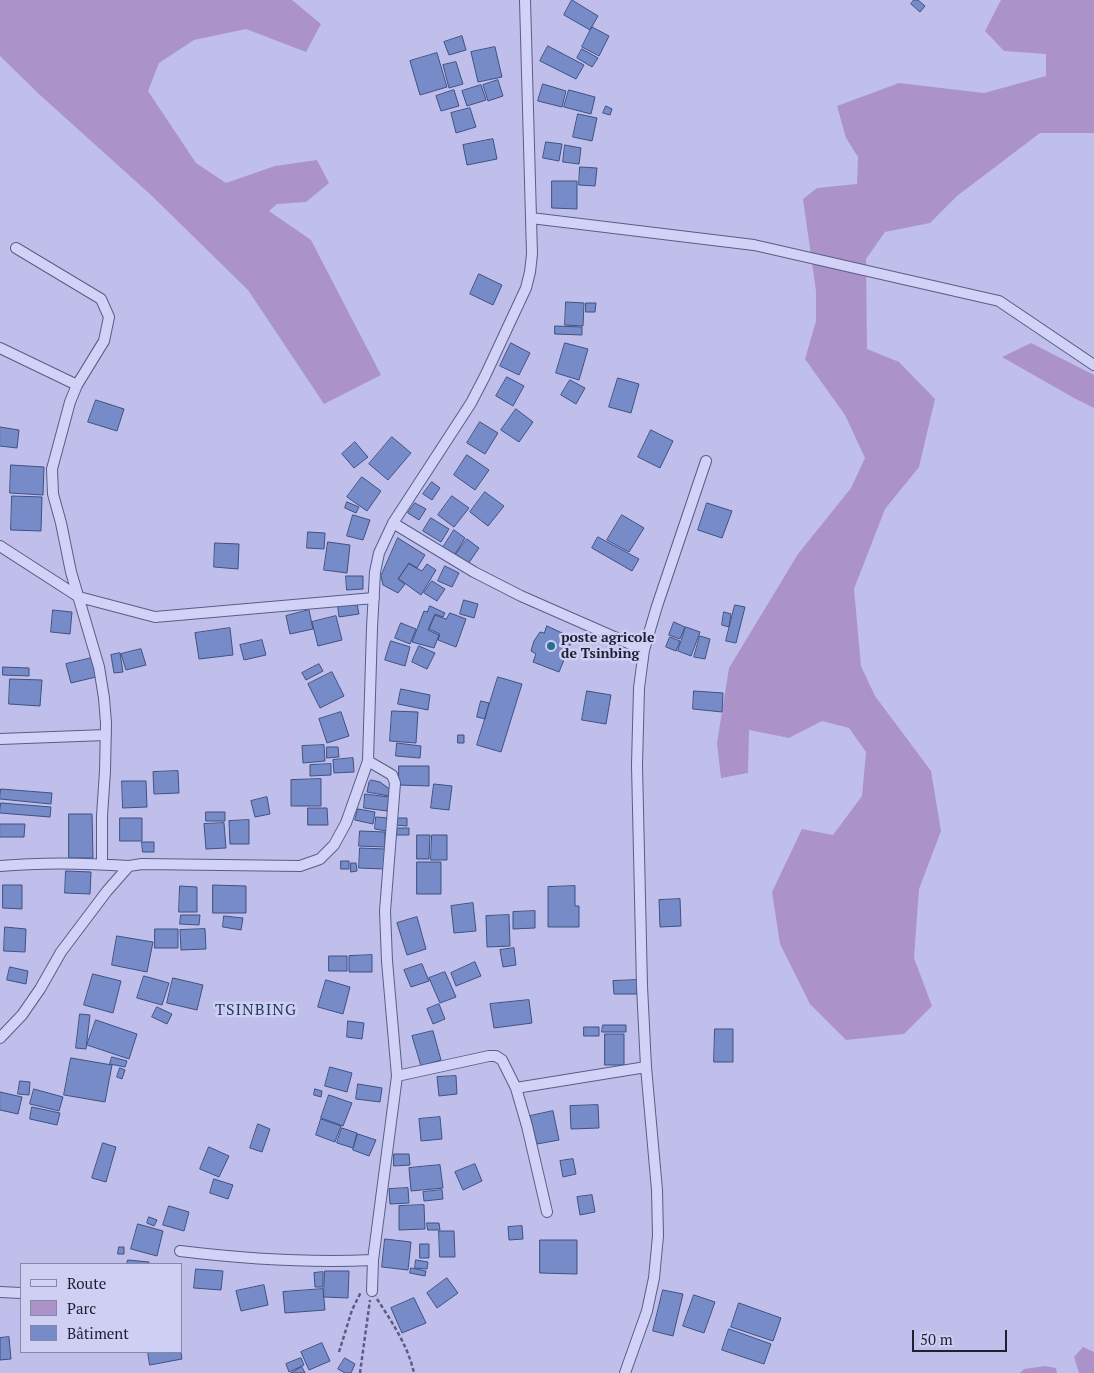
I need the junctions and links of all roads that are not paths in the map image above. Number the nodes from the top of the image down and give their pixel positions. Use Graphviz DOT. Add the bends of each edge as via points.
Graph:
graph roads {
  1 [pos="527,1"];
  2 [pos="531,218"];
  3 [pos="16,248"];
  4 [pos="0,348"];
  5 [pos="1094,365"];
  6 [pos="77,385"];
  7 [pos="706,461"];
  8 [pos="393,523"];
  9 [pos="0,546"];
  10 [pos="79,596"];
  11 [pos="374,598"];
  12 [pos="644,650"];
  13 [pos="106,736"];
  14 [pos="0,739"];
  15 [pos="368,760"];
  16 [pos="102,864"];
  17 [pos="0,866"];
  18 [pos="129,866"];
  19 [pos="0,1038"];
  20 [pos="646,1067"];
  21 [pos="397,1076"];
  22 [pos="516,1088"];
  23 [pos="547,1212"];
  24 [pos="180,1251"];
  25 [pos="372,1264"];
  26 [pos="372,1291"];
  27 [pos="0,1292"];
  28 [pos="20,1293"];
  29 [pos="625,1373"];
  1 -- 2 [label="street"];
  2 -- 5 [label="street" via="754,245 999,302"];
  2 -- 8 [label="street" via="530,272 522,297 474,396"];
  3 -- 6 [label="street" via="101,299 109,317 104,342"];
  4 -- 6 [label="street"];
  6 -- 10 [label="street" via="52,469 53,494"];
  7 -- 12 [label="street"];
  8 -- 11 [label="street" via="379,553"];
  8 -- 12 [label="street" via="513,592"];
  9 -- 10 [label="street"];
  10 -- 11 [label="street" via="155,617"];
  10 -- 13 [label="street" via="100,667"];
  11 -- 15 [label="street"];
  12 -- 20 [label="street" via="639,688 638,765"];
  13 -- 14 [label="street"];
  13 -- 16 [label="street"];
  15 -- 18 [label="street" via="346,823 334,845 320,859 300,866"];
  15 -- 21 [label="street" via="392,775 395,783 385,911"];
  16 -- 17 [label="street"];
  16 -- 18 [label="street"];
  18 -- 19 [label="street" via="61,952 22,1015"];
  20 -- 22 [label="street"];
  20 -- 29 [label="street" via="658,1236 647,1311"];
  21 -- 22 [label="street" via="496,1056 502,1060"];
  21 -- 25 [label="street"];
  22 -- 23 [label="street"];
  24 -- 25 [label="street" via="235,1258"];
  25 -- 26 [label="street"];
  27 -- 28 [label="street"];
}
